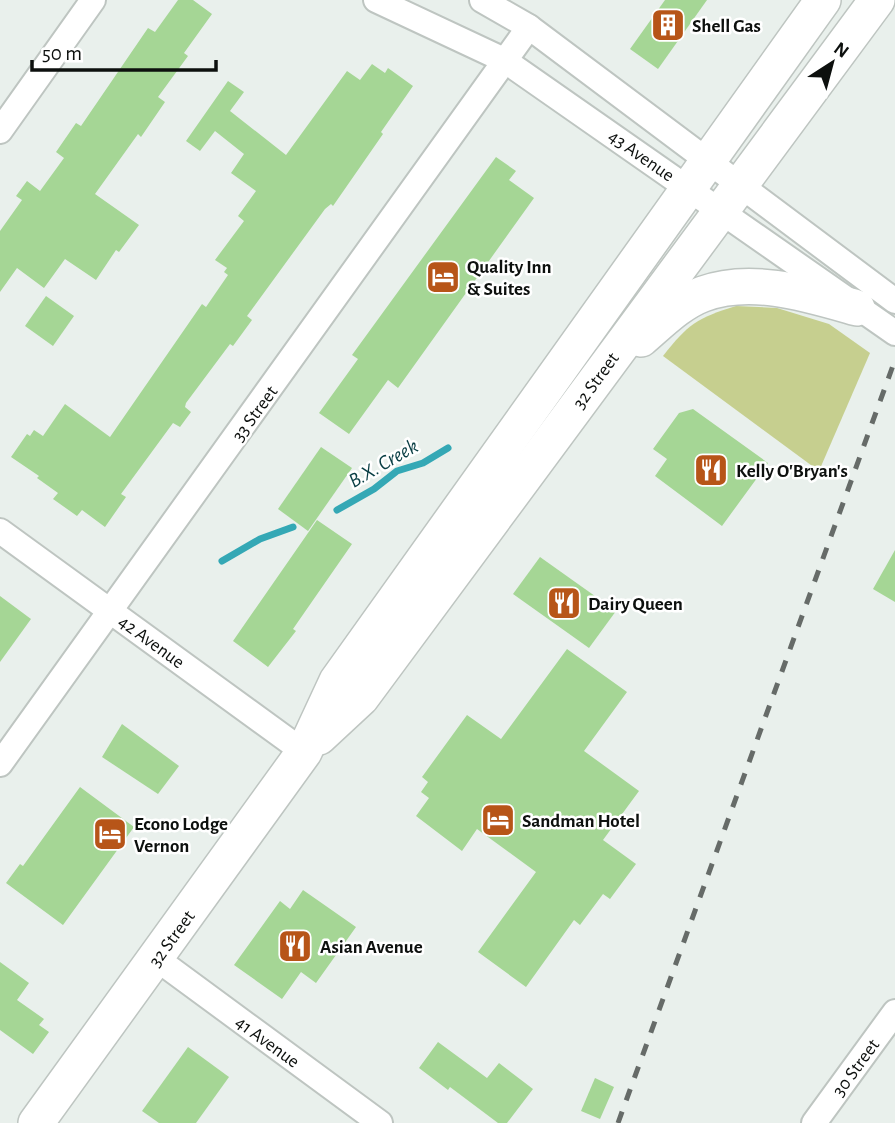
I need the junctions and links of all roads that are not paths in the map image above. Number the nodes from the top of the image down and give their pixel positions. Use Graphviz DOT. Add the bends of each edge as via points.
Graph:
graph roads {
  1 [pos="93,0"];
  2 [pos="376,0"];
  3 [pos="481,0"];
  4 [pos="823,0"];
  5 [pos="877,0"];
  6 [pos="529,27"];
  7 [pos="504,60"];
  8 [pos="0,131"];
  9 [pos="700,176"];
  10 [pos="730,197"];
  11 [pos="895,301"];
  12 [pos="857,308"];
  13 [pos="895,333"];
  14 [pos="599,375"];
  15 [pos="0,531"];
  16 [pos="111,611"];
  17 [pos="304,752"];
  18 [pos="0,764"];
  19 [pos="157,959"];
  20 [pos="895,1012"];
  21 [pos="36,1123"];
  22 [pos="380,1123"];
  23 [pos="814,1123"];
  1 -- 8 [label="street"];
  2 -- 7 [label="street, 43 Avenue"];
  3 -- 6 [label="street, 43 Avenue"];
  4 -- 9 [label="highway, 32 Street"];
  5 -- 10 [label="highway, 32 Street"];
  6 -- 7 [label="street, 33 Street"];
  6 -- 9 [label="street, 43 Avenue"];
  7 -- 9 [label="street, 43 Avenue"];
  7 -- 16 [label="street, 33 Street"];
  9 -- 10 [label="street, 43 Avenue"];
  9 -- 17 [label="highway, 32 Street" via="337,681"];
  10 -- 11 [label="street, 43 Avenue"];
  10 -- 12 [label="street, 43 Avenue"];
  10 -- 14 [label="highway, 32 Street"];
  12 -- 13 [label="street, 43 Avenue"];
  12 -- 14 [label="highway" via="770,288 729,288 702,295 677,309"];
  14 -- 17 [label="highway, 32 Street" via="361,698"];
  15 -- 16 [label="street, 42 Avenue"];
  16 -- 17 [label="street, 42 Avenue"];
  16 -- 18 [label="street, 33 Street"];
  17 -- 19 [label="highway, 32 Street"];
  19 -- 21 [label="highway, 32 Street"];
  19 -- 22 [label="street, 41 Avenue"];
  20 -- 23 [label="street, 30 Street"];
}
